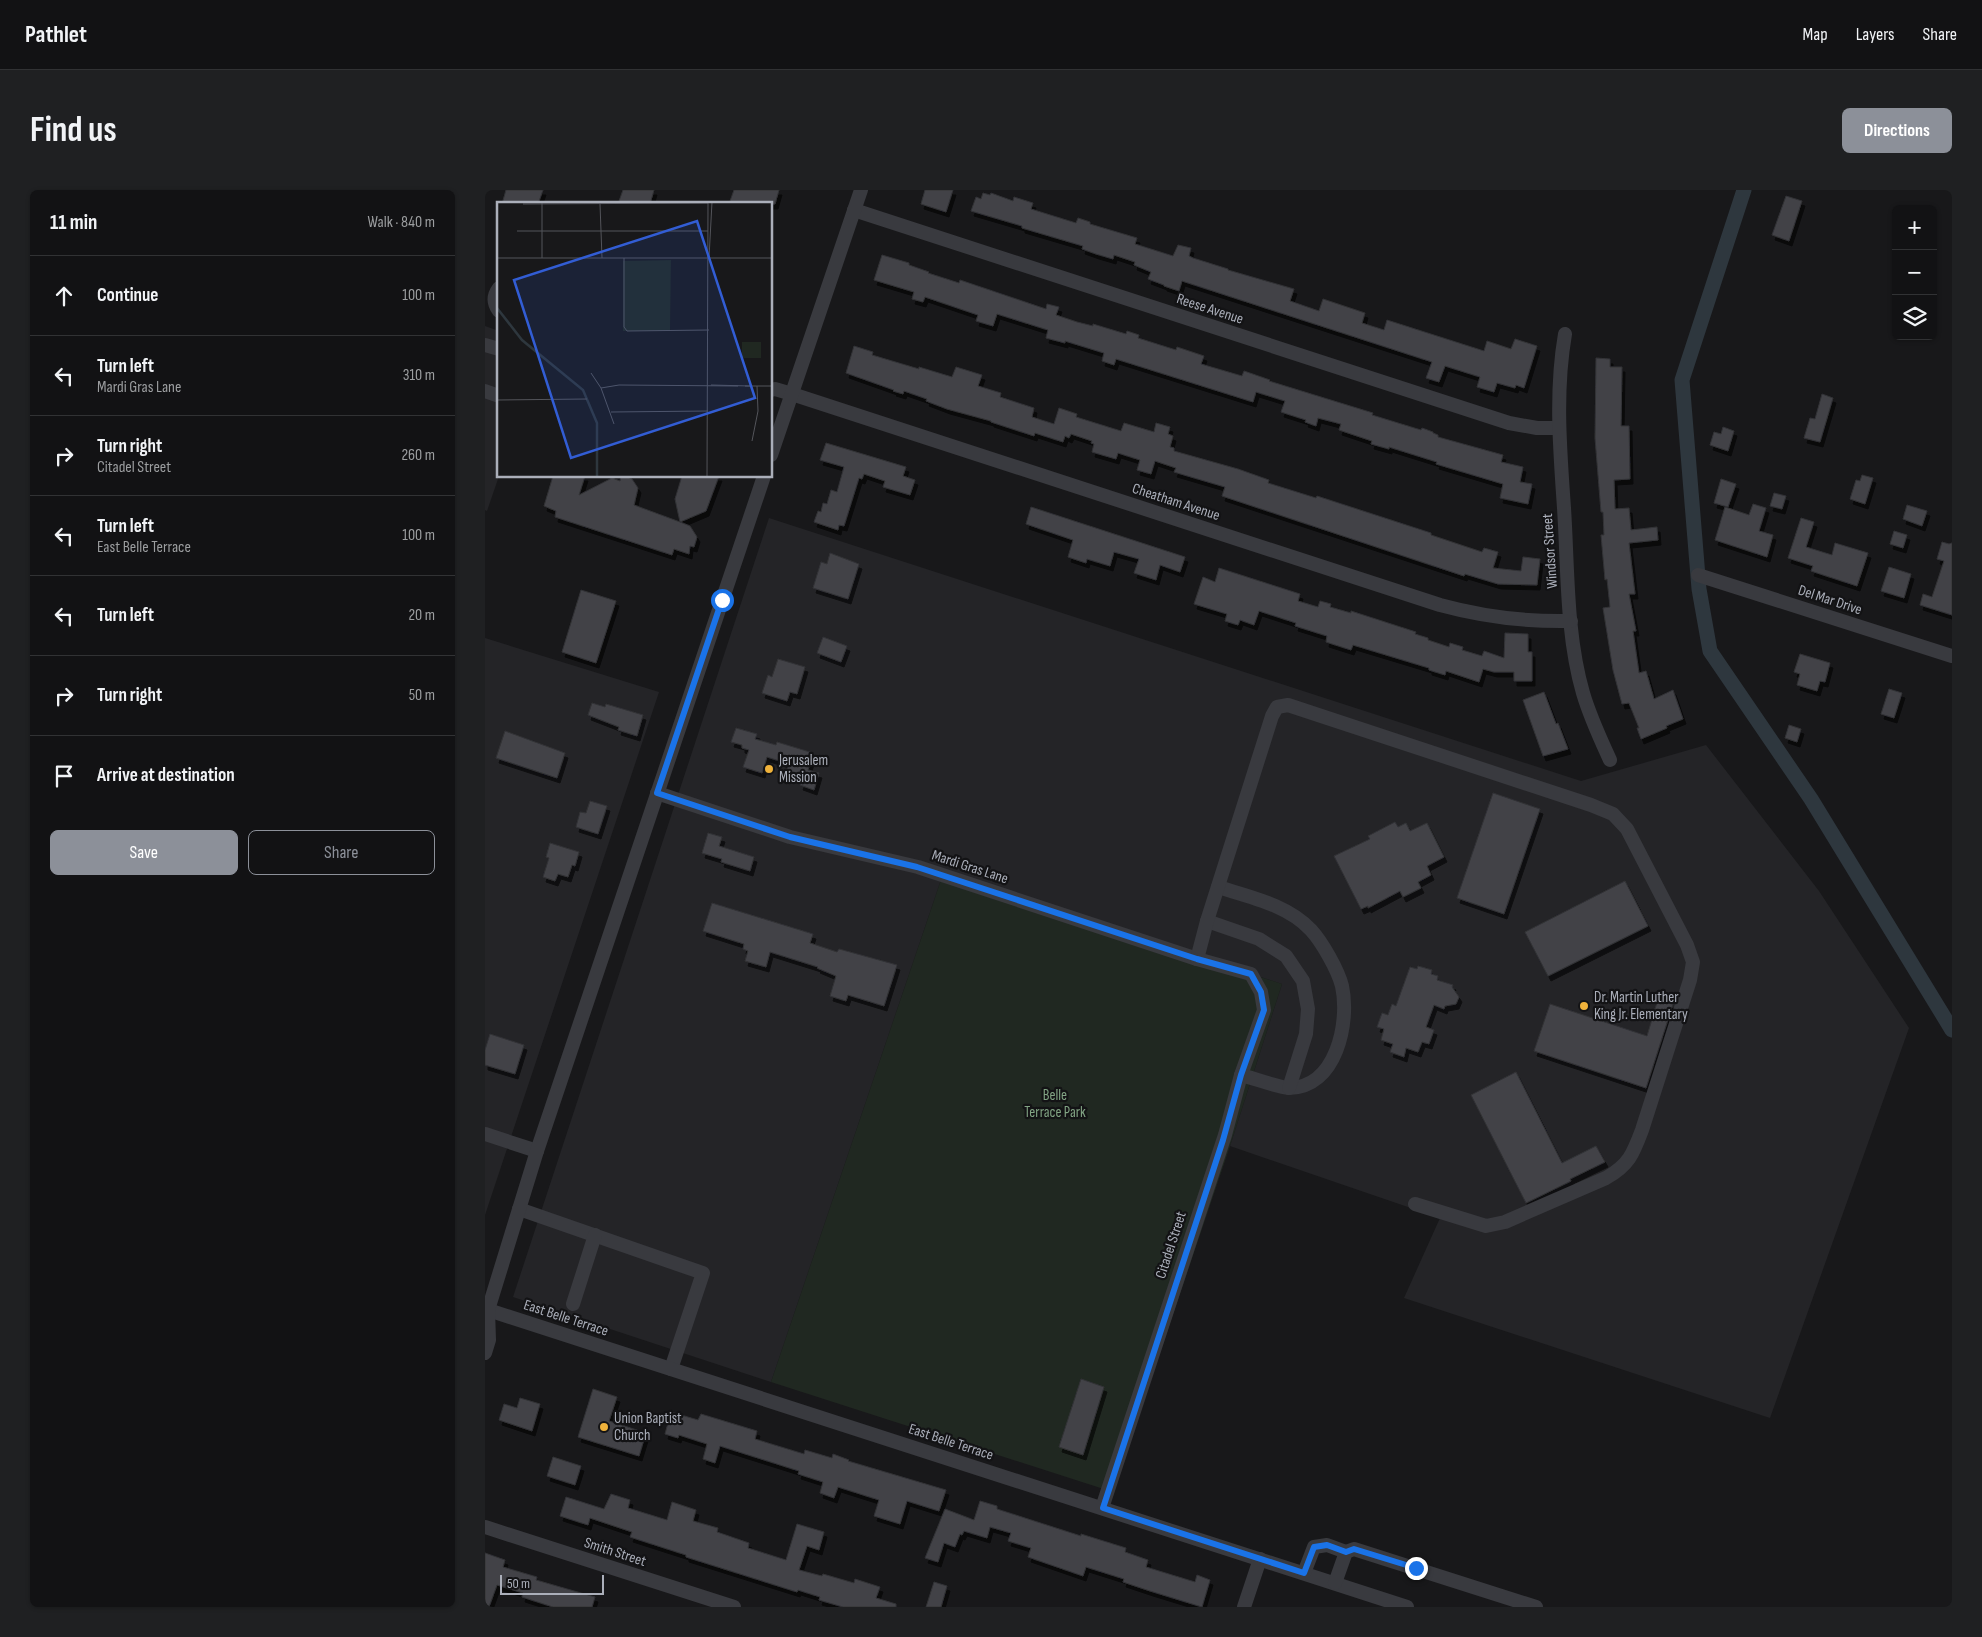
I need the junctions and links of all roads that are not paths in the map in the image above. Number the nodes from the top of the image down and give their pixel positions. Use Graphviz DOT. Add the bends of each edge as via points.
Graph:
graph roads {
  1 [pos="861,190"];
  2 [pos="854,210"];
  3 [pos="493,291"];
  4 [pos="497,308"];
  5 [pos="1565,334"];
  6 [pos="485,344"];
  7 [pos="497,349"];
  8 [pos="773,388"];
  9 [pos="485,391"];
  10 [pos="792,394"];
  11 [pos="497,395"];
  12 [pos="1559,428"];
  13 [pos="773,449"];
  14 [pos="763,478"];
  15 [pos="1698,575"];
  16 [pos="1571,621"];
  17 [pos="1952,656"];
  18 [pos="1610,760"];
  19 [pos="657,793"];
  20 [pos="1218,887"];
  21 [pos="1207,921"];
  22 [pos="1197,959"];
  23 [pos="1261,992"];
  24 [pos="1241,1075"];
  25 [pos="1289,1088"];
  26 [pos="485,1134"];
  27 [pos="537,1151"];
  28 [pos="1415,1204"];
  29 [pos="519,1209"];
  30 [pos="595,1235"];
  31 [pos="573,1304"];
  32 [pos="486,1310"];
  33 [pos="485,1353"];
  34 [pos="671,1369"];
  35 [pos="1103,1508"];
  36 [pos="485,1527"];
  37 [pos="1346,1552"];
  38 [pos="1261,1559"];
  39 [pos="1304,1573"];
  40 [pos="1335,1583"];
  41 [pos="734,1607"];
  42 [pos="1244,1607"];
  43 [pos="1407,1607"];
  44 [pos="1536,1607"];
  1 -- 2 [label="street"];
  2 -- 10 [label="street"];
  2 -- 12 [label="street, Reese Avenue" via="1509,423"];
  3 -- 4 [label="street"];
  5 -- 12 [label="street, Windsor Street"];
  6 -- 7 [label="street"];
  8 -- 10 [label="street, Cheatham Avenue"];
  9 -- 11 [label="street"];
  10 -- 13 [label="street"];
  10 -- 16 [label="street, Cheatham Avenue" via="1440,605 1503,619"];
  12 -- 16 [label="street, Windsor Street"];
  14 -- 19 [label="street"];
  15 -- 17 [label="street, Del Mar Drive"];
  16 -- 18 [label="street, Windsor Street" via="1583,692"];
  19 -- 22 [label="street, Mardi Gras Lane" via="790,837 917,867"];
  19 -- 27 [label="street"];
  20 -- 21 [label="street"];
  20 -- 25 [label="street" via="1290,913 1311,930 1328,955 1342,986 1344,1011 1340,1040 1331,1065 1311,1083"];
  20 -- 28 [label="street" via="1271,716 1277,707 1288,705 1591,805 1613,814 1627,829 1693,962 1634,1152 1622,1169 1606,1178 1505,1222 1486,1226"];
  21 -- 22 [label="street"];
  21 -- 25 [label="street" via="1259,939 1286,956 1303,980 1308,1009 1306,1034"];
  22 -- 23 [label="street, Mardi Gras Lane" via="1251,974"];
  23 -- 24 [label="street, Citadel Street" via="1264,1010"];
  24 -- 25 [label="street"];
  24 -- 35 [label="street, Citadel Street" via="1223,1140"];
  26 -- 27 [label="street"];
  27 -- 29 [label="street"];
  29 -- 30 [label="street"];
  29 -- 32 [label="street"];
  30 -- 31 [label="street"];
  30 -- 34 [label="street" via="703,1273"];
  32 -- 33 [label="street" via="489,1340"];
  32 -- 34 [label="street, East Belle Terrace"];
  34 -- 35 [label="street, East Belle Terrace"];
  35 -- 38 [label="street, East Belle Terrace"];
  36 -- 41 [label="street, Smith Street"];
  37 -- 39 [label="street" via="1327,1545 1314,1547"];
  37 -- 40 [label="street"];
  37 -- 44 [label="street" via="1354,1549"];
  38 -- 39 [label="street, East Belle Terrace"];
  38 -- 42 [label="street"];
  39 -- 40 [label="street, East Belle Terrace"];
  40 -- 43 [label="street, East Belle Terrace"];
}
